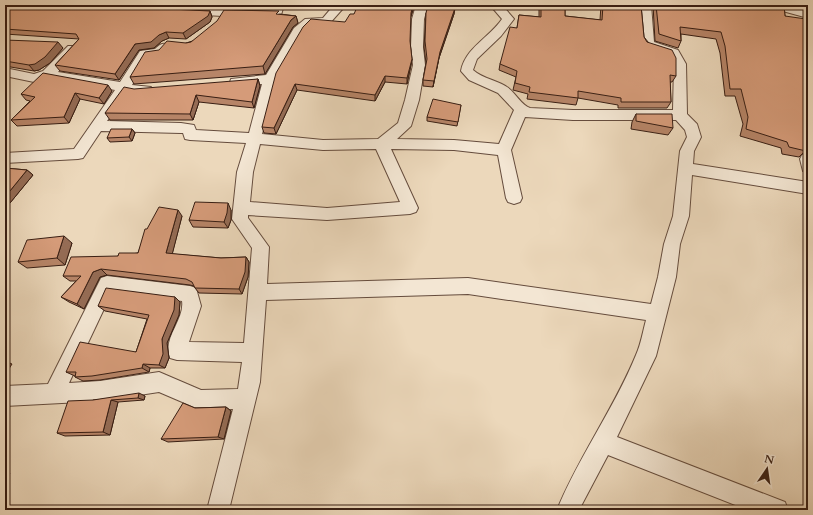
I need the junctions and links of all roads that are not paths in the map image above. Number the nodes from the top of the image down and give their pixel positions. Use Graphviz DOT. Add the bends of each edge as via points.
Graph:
graph roads {
  1 [pos="278,5"];
  2 [pos="340,5"];
  3 [pos="422,5"];
  4 [pos="496,5"];
  5 [pos="645,5"];
  6 [pos="772,5"];
  7 [pos="175,11"];
  8 [pos="223,13"];
  9 [pos="808,14"];
  10 [pos="215,25"];
  11 [pos="62,44"];
  12 [pos="174,44"];
  13 [pos="5,72"];
  14 [pos="48,74"];
  15 [pos="270,80"];
  16 [pos="224,83"];
  17 [pos="124,88"];
  18 [pos="162,88"];
  19 [pos="521,110"];
  20 [pos="680,115"];
  21 [pos="97,126"];
  22 [pos="255,138"];
  23 [pos="381,144"];
  24 [pos="504,150"];
  25 [pos="5,158"];
  26 [pos="808,160"];
  27 [pos="808,167"];
  28 [pos="685,168"];
  29 [pos="808,188"];
  30 [pos="514,198"];
  31 [pos="241,208"];
  32 [pos="258,292"];
  33 [pos="658,312"];
  34 [pos="253,353"];
  35 [pos="54,392"];
  36 [pos="5,396"];
  37 [pos="246,399"];
  38 [pos="602,442"];
  39 [pos="218,510"];
  40 [pos="568,510"];
  41 [pos="777,510"];
  1 -- 8 [label="street" via="276,14"];
  2 -- 15 [label="street" via="326,21 309,21 298,30"];
  3 -- 23 [label="street" via="418,19 418,65 412,100 404,126"];
  4 -- 19 [label="street" via="508,19 496,34 473,54 467,71 472,78 500,89 518,104"];
  5 -- 20 [label="street" via="648,44 674,53 680,64"];
  6 -- 9 [label="street"];
  7 -- 8 [label="street"];
  8 -- 10 [label="street"];
  11 -- 14 [label="street" via="76,44"];
  12 -- 17 [label="street" via="167,43 159,53 144,54"];
  13 -- 14 [label="street" via="34,78"];
  14 -- 17 [label="street"];
  15 -- 16 [label="street"];
  15 -- 22 [label="street"];
  17 -- 18 [label="street"];
  17 -- 21 [label="street"];
  19 -- 20 [label="street" via="529,113 573,115"];
  19 -- 24 [label="street"];
  20 -- 28 [label="street" via="692,128 694,137 687,151"];
  21 -- 22 [label="street" via="181,128 190,129 190,135"];
  21 -- 25 [label="street" via="78,154"];
  22 -- 23 [label="street" via="323,144"];
  22 -- 31 [label="street" via="245,172"];
  23 -- 24 [label="street" via="454,145"];
  23 -- 31 [label="street" via="410,208 327,214"];
  24 -- 30 [label="street"];
  26 -- 27 [label="street"];
  28 -- 29 [label="street"];
  28 -- 33 [label="street" via="681,216 672,244"];
  31 -- 32 [label="street" via="240,220 261,247"];
  32 -- 33 [label="street" via="468,286"];
  32 -- 34 [label="street"];
  33 -- 38 [label="street" via="646,356"];
  34 -- 35 [label="street" via="177,351 192,306 190,294 107,284"];
  34 -- 37 [label="street"];
  35 -- 36 [label="street"];
  35 -- 37 [label="street" via="100,391 158,382 201,400"];
  37 -- 39 [label="street"];
  38 -- 40 [label="street"];
  38 -- 41 [label="street"];
}
